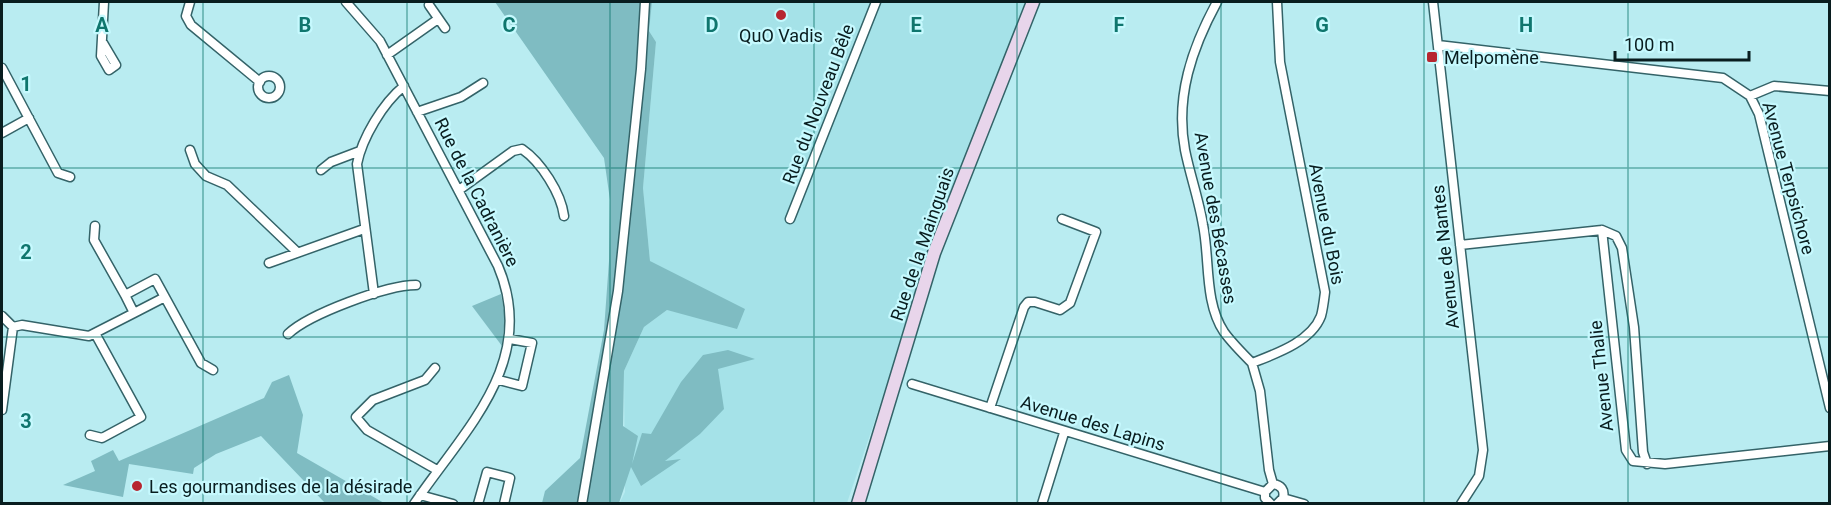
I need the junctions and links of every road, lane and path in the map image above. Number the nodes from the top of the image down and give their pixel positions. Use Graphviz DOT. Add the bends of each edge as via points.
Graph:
graph roads {
  1 [pos="104,2"];
  2 [pos="190,2"];
  3 [pos="346,2"];
  4 [pos="645,2"];
  5 [pos="876,2"];
  6 [pos="1033,2"];
  7 [pos="1217,2"];
  8 [pos="1276,2"];
  9 [pos="1433,2"];
  10 [pos="429,5"];
  11 [pos="438,19"];
  12 [pos="445,28"];
  13 [pos="104,43"];
  14 [pos="1438,45"];
  15 [pos="387,55"];
  16 [pos="2,68"];
  17 [pos="260,82"];
  18 [pos="483,83"];
  19 [pos="404,86"];
  20 [pos="1830,91"];
  21 [pos="1750,96"];
  22 [pos="417,112"];
  23 [pos="29,118"];
  24 [pos="2,133"];
  25 [pos="190,150"];
  26 [pos="360,151"];
  27 [pos="321,171"];
  28 [pos="70,177"];
  29 [pos="459,190"];
  30 [pos="564,216"];
  31 [pos="790,219"];
  32 [pos="1062,219"];
  33 [pos="95,226"];
  34 [pos="364,229"];
  35 [pos="1602,230"];
  36 [pos="1461,245"];
  37 [pos="297,252"];
  38 [pos="269,263"];
  39 [pos="416,285"];
  40 [pos="374,294"];
  41 [pos="125,295"];
  42 [pos="165,297"];
  43 [pos="134,313"];
  44 [pos="2,316"];
  45 [pos="13,327"];
  46 [pos="96,334"];
  47 [pos="288,334"];
  48 [pos="510,339"];
  49 [pos="1252,363"];
  50 [pos="435,368"];
  51 [pos="213,370"];
  52 [pos="498,380"];
  53 [pos="912,384"];
  54 [pos="1827,390"];
  55 [pos="990,408"];
  56 [pos="1830,408"];
  57 [pos="2,410"];
  58 [pos="1064,433"];
  59 [pos="90,435"];
  60 [pos="1830,446"];
  61 [pos="1647,464"];
  62 [pos="437,470"];
  63 [pos="1273,484"];
  64 [pos="1264,492"];
  65 [pos="420,495"];
  66 [pos="1280,501"];
  67 [pos="414,504"];
  68 [pos="453,504"];
  69 [pos="478,504"];
  70 [pos="504,504"];
  71 [pos="582,504"];
  72 [pos="858,504"];
  73 [pos="1042,504"];
  74 [pos="1271,504"];
  75 [pos="1304,504"];
  76 [pos="1461,504"];
  1 -- 13 [label="street"];
  2 -- 17 [label="street" via="186,16 191,25"];
  3 -- 15 [label="street, Rue de la Cadranière" via="366,22"];
  4 -- 71 [label="street" via="618,291"];
  5 -- 31 [label="street, Rue du Nouveau Bêle"];
  6 -- 72 [label="street, Rue de la Mainguais" via="934,253"];
  7 -- 49 [label="street, Avenue des Bécasses" via="1185,76 1184,146 1204,228 1213,307 1223,331"];
  8 -- 49 [label="street, Avenue du Bois" via="1280,62 1325,292 1320,318 1308,333 1283,351"];
  9 -- 14 [label="street, Avenue de Nantes"];
  10 -- 11 [label="street"];
  11 -- 12 [label="street"];
  11 -- 15 [label="street"];
  14 -- 21 [label="street" via="1723,78"];
  14 -- 36 [label="street, Avenue de Nantes"];
  15 -- 19 [label="street, Rue de la Cadranière"];
  16 -- 23 [label="street"];
  18 -- 22 [label="street" via="461,96"];
  19 -- 22 [label="street, Rue de la Cadranière"];
  19 -- 26 [label="street" via="392,96"];
  20 -- 21 [label="street" via="1774,86"];
  21 -- 54 [label="street, Avenue Terpsichore" via="1759,114"];
  22 -- 29 [label="street, Rue de la Cadranière"];
  23 -- 24 [label="street"];
  23 -- 28 [label="street" via="58,173"];
  25 -- 37 [label="street" via="195,164 206,176 227,185"];
  26 -- 27 [label="street" via="331,162"];
  26 -- 34 [label="street" via="357,164"];
  29 -- 30 [label="street" via="522,148 562,200"];
  29 -- 48 [label="street, Rue de la Cadranière" via="503,277 512,320"];
  32 -- 55 [label="street" via="1096,232 1070,303 1060,310 1035,302 1024,307"];
  33 -- 41 [label="street" via="94,240"];
  34 -- 37 [label="street"];
  34 -- 40 [label="street"];
  35 -- 36 [label="street"];
  35 -- 61 [label="street" via="1616,236 1622,248"];
  35 -- 61 [label="street, Avenue Thalie" via="1626,450 1634,461"];
  36 -- 76 [label="street, Avenue de Nantes" via="1484,450 1479,476"];
  37 -- 38 [label="street"];
  39 -- 40 [label="street" via="399,285"];
  40 -- 47 [label="street" via="298,324"];
  41 -- 42 [label="street" via="155,279"];
  41 -- 43 [label="street"];
  42 -- 43 [label="street"];
  42 -- 51 [label="street" via="201,363"];
  43 -- 46 [label="street"];
  44 -- 45 [label="street"];
  45 -- 46 [label="street"];
  45 -- 57 [label="street"];
  46 -- 59 [label="street" via="141,417 102,438"];
  48 -- 52 [label="street, Rue de la Cadranière"];
  48 -- 52 [label="street" via="532,342 522,386"];
  49 -- 63 [label="street" via="1260,391"];
  50 -- 62 [label="street" via="425,380 373,400 356,417 367,430"];
  52 -- 62 [label="street, Rue de la Cadranière"];
  53 -- 55 [label="street, Avenue des Lapins"];
  54 -- 56 [label="street, Avenue Terpsichore"];
  55 -- 58 [label="street, Avenue des Lapins"];
  58 -- 64 [label="street, Avenue des Lapins"];
  58 -- 73 [label="street"];
  60 -- 61 [label="street"];
  62 -- 65 [label="street, Rue de la Cadranière"];
  63 -- 64 [label="street"];
  63 -- 66 [label="street" via="1282,488"];
  64 -- 74 [label="street"];
  65 -- 67 [label="street, Rue de la Cadranière"];
  65 -- 68 [label="street"];
  66 -- 75 [label="street"];
  69 -- 70 [label="street" via="487,472 510,478"];
}
